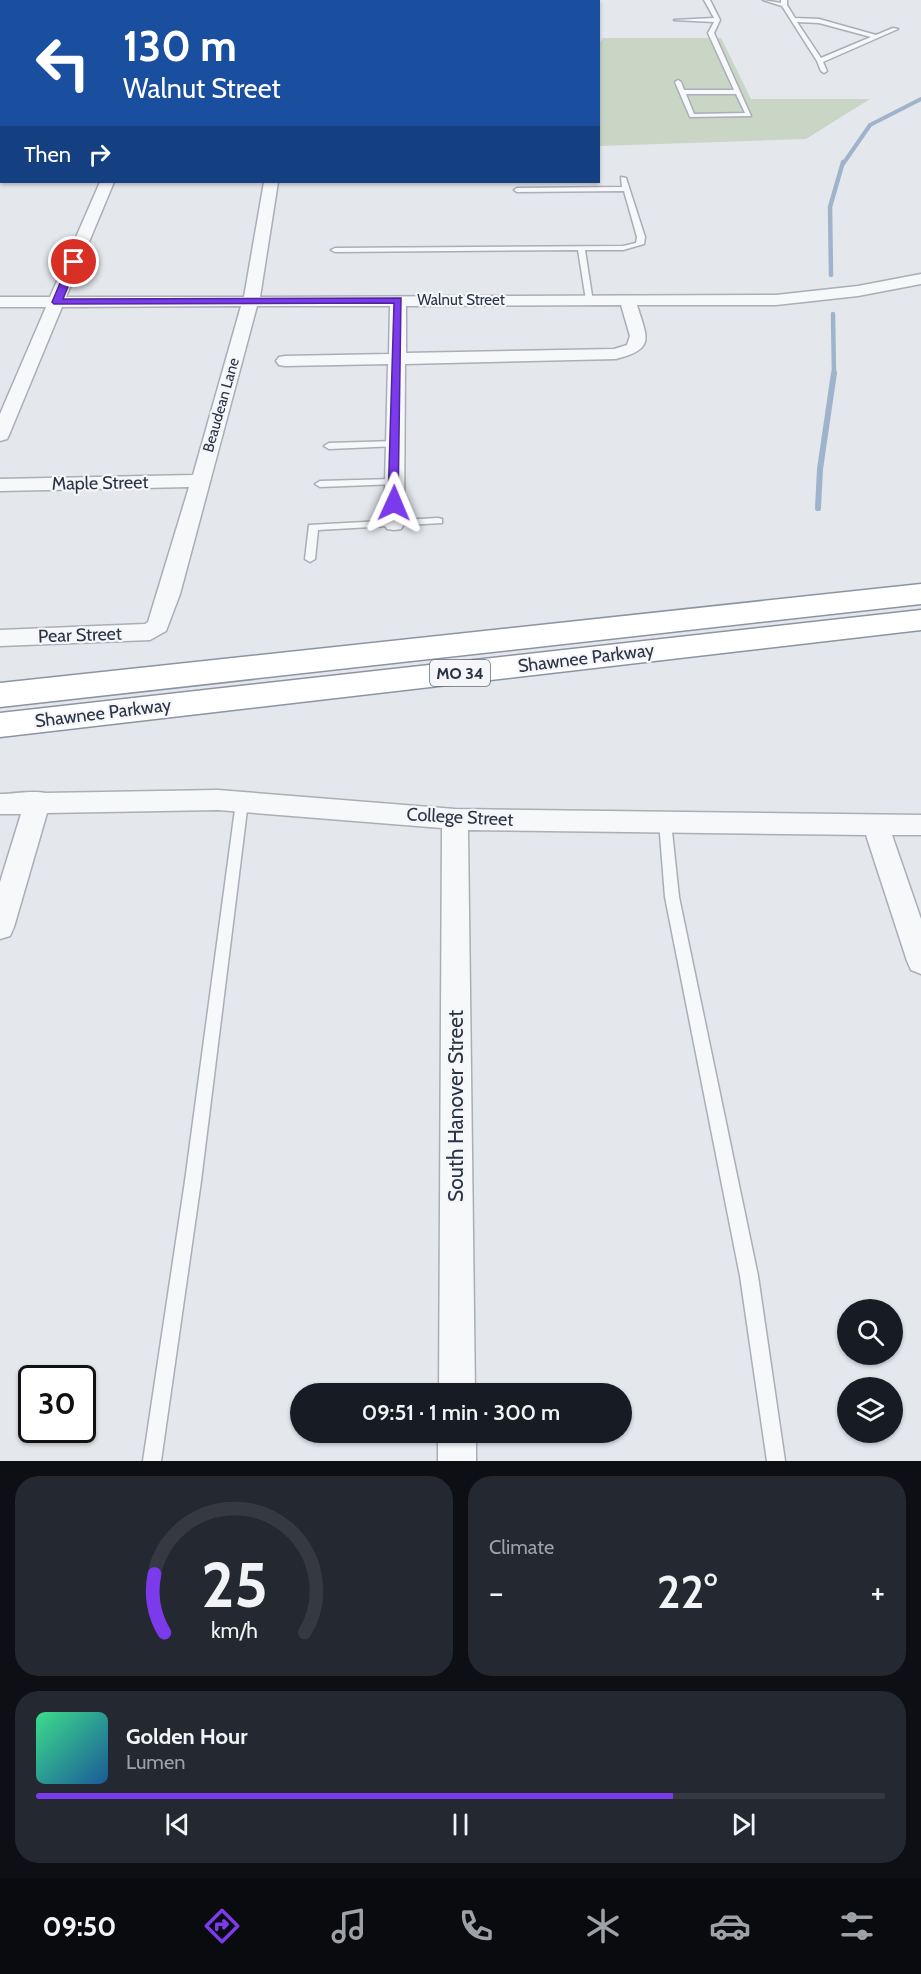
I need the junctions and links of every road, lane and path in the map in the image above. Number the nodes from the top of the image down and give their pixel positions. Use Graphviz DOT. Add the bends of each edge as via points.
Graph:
graph roads {
  1 [pos="706,0"];
  2 [pos="766,0"];
  3 [pos="784,2"];
  4 [pos="677,20"];
  5 [pos="717,20"];
  6 [pos="795,20"];
  7 [pos="895,29"];
  8 [pos="876,37"];
  9 [pos="820,61"];
  10 [pos="824,71"];
  11 [pos="678,82"];
  12 [pos="682,92"];
  13 [pos="738,92"];
  14 [pos="623,178"];
  15 [pos="107,183"];
  16 [pos="271,183"];
  17 [pos="626,189"];
  18 [pos="517,190"];
  19 [pos="581,248"];
  20 [pos="335,250"];
  21 [pos="921,279"];
  22 [pos="251,300"];
  23 [pos="398,300"];
  24 [pos="590,300"];
  25 [pos="628,300"];
  26 [pos="0,302"];
  27 [pos="57,302"];
  28 [pos="397,360"];
  29 [pos="285,361"];
  30 [pos="0,435"];
  31 [pos="395,444"];
  32 [pos="329,446"];
  33 [pos="200,481"];
  34 [pos="394,482"];
  35 [pos="320,484"];
  36 [pos="0,485"];
  37 [pos="438,522"];
  38 [pos="393,524"];
  39 [pos="310,559"];
  40 [pos="921,594"];
  41 [pos="921,620"];
  42 [pos="158,626"];
  43 [pos="0,638"];
  44 [pos="0,695"];
  45 [pos="0,725"];
  46 [pos="38,801"];
  47 [pos="242,802"];
  48 [pos="0,804"];
  49 [pos="455,819"];
  50 [pos="665,822"];
  51 [pos="876,825"];
  52 [pos="921,825"];
  53 [pos="0,927"];
  54 [pos="921,961"];
  55 [pos="457,1383"];
  56 [pos="457,1443"];
  57 [pos="152,1461"];
  58 [pos="457,1461"];
  59 [pos="776,1461"];
  1 -- 5 [label="lane"];
  2 -- 3 [label="lane"];
  3 -- 6 [label="lane"];
  4 -- 5 [label="lane"];
  5 -- 13 [label="lane" via="711,33"];
  6 -- 8 [label="lane" via="819,21"];
  6 -- 9 [label="lane"];
  7 -- 8 [label="lane"];
  8 -- 9 [label="lane"];
  9 -- 10 [label="lane"];
  11 -- 12 [label="lane"];
  12 -- 13 [label="lane"];
  12 -- 13 [label="lane" via="692,116 749,115"];
  14 -- 17 [label="lane"];
  15 -- 27 [label="street"];
  16 -- 22 [label="street, Beaudean Lane"];
  17 -- 18 [label="lane"];
  17 -- 19 [label="lane" via="640,244"];
  19 -- 20 [label="lane"];
  19 -- 24 [label="lane"];
  21 -- 25 [label="street, Walnut Street" via="776,300"];
  22 -- 23 [label="street, Walnut Street"];
  22 -- 27 [label="street, Walnut Street"];
  22 -- 33 [label="street, Beaudean Lane"];
  23 -- 24 [label="street, Walnut Street"];
  23 -- 28 [label="street"];
  24 -- 25 [label="street, Walnut Street"];
  25 -- 28 [label="street" via="638,336 634,348 616,354"];
  26 -- 27 [label="street, Walnut Street"];
  27 -- 30 [label="street"];
  28 -- 29 [label="street"];
  28 -- 31 [label="street"];
  31 -- 32 [label="lane"];
  31 -- 34 [label="street"];
  33 -- 36 [label="street, Maple Street"];
  33 -- 42 [label="street, Beaudean Lane"];
  34 -- 35 [label="lane"];
  34 -- 38 [label="street"];
  37 -- 38 [label="lane"];
  38 -- 39 [label="lane" via="313,527"];
  40 -- 44 [label="highway, Shawnee Parkway / MO 34"];
  41 -- 45 [label="highway, Shawnee Parkway / MO 34"];
  42 -- 43 [label="street, Pear Street" via="150,632"];
  46 -- 47 [label="street, College Street"];
  46 -- 48 [label="street, College Street"];
  46 -- 53 [label="street"];
  47 -- 49 [label="street, College Street"];
  47 -- 57 [label="lane"];
  49 -- 50 [label="street, College Street"];
  49 -- 55 [label="street, South Hanover Street"];
  50 -- 51 [label="street, College Street"];
  50 -- 59 [label="lane" via="672,897 749,1276"];
  51 -- 52 [label="street, College Street"];
  51 -- 54 [label="street"];
  56 -- 58 [label="street"];
}
